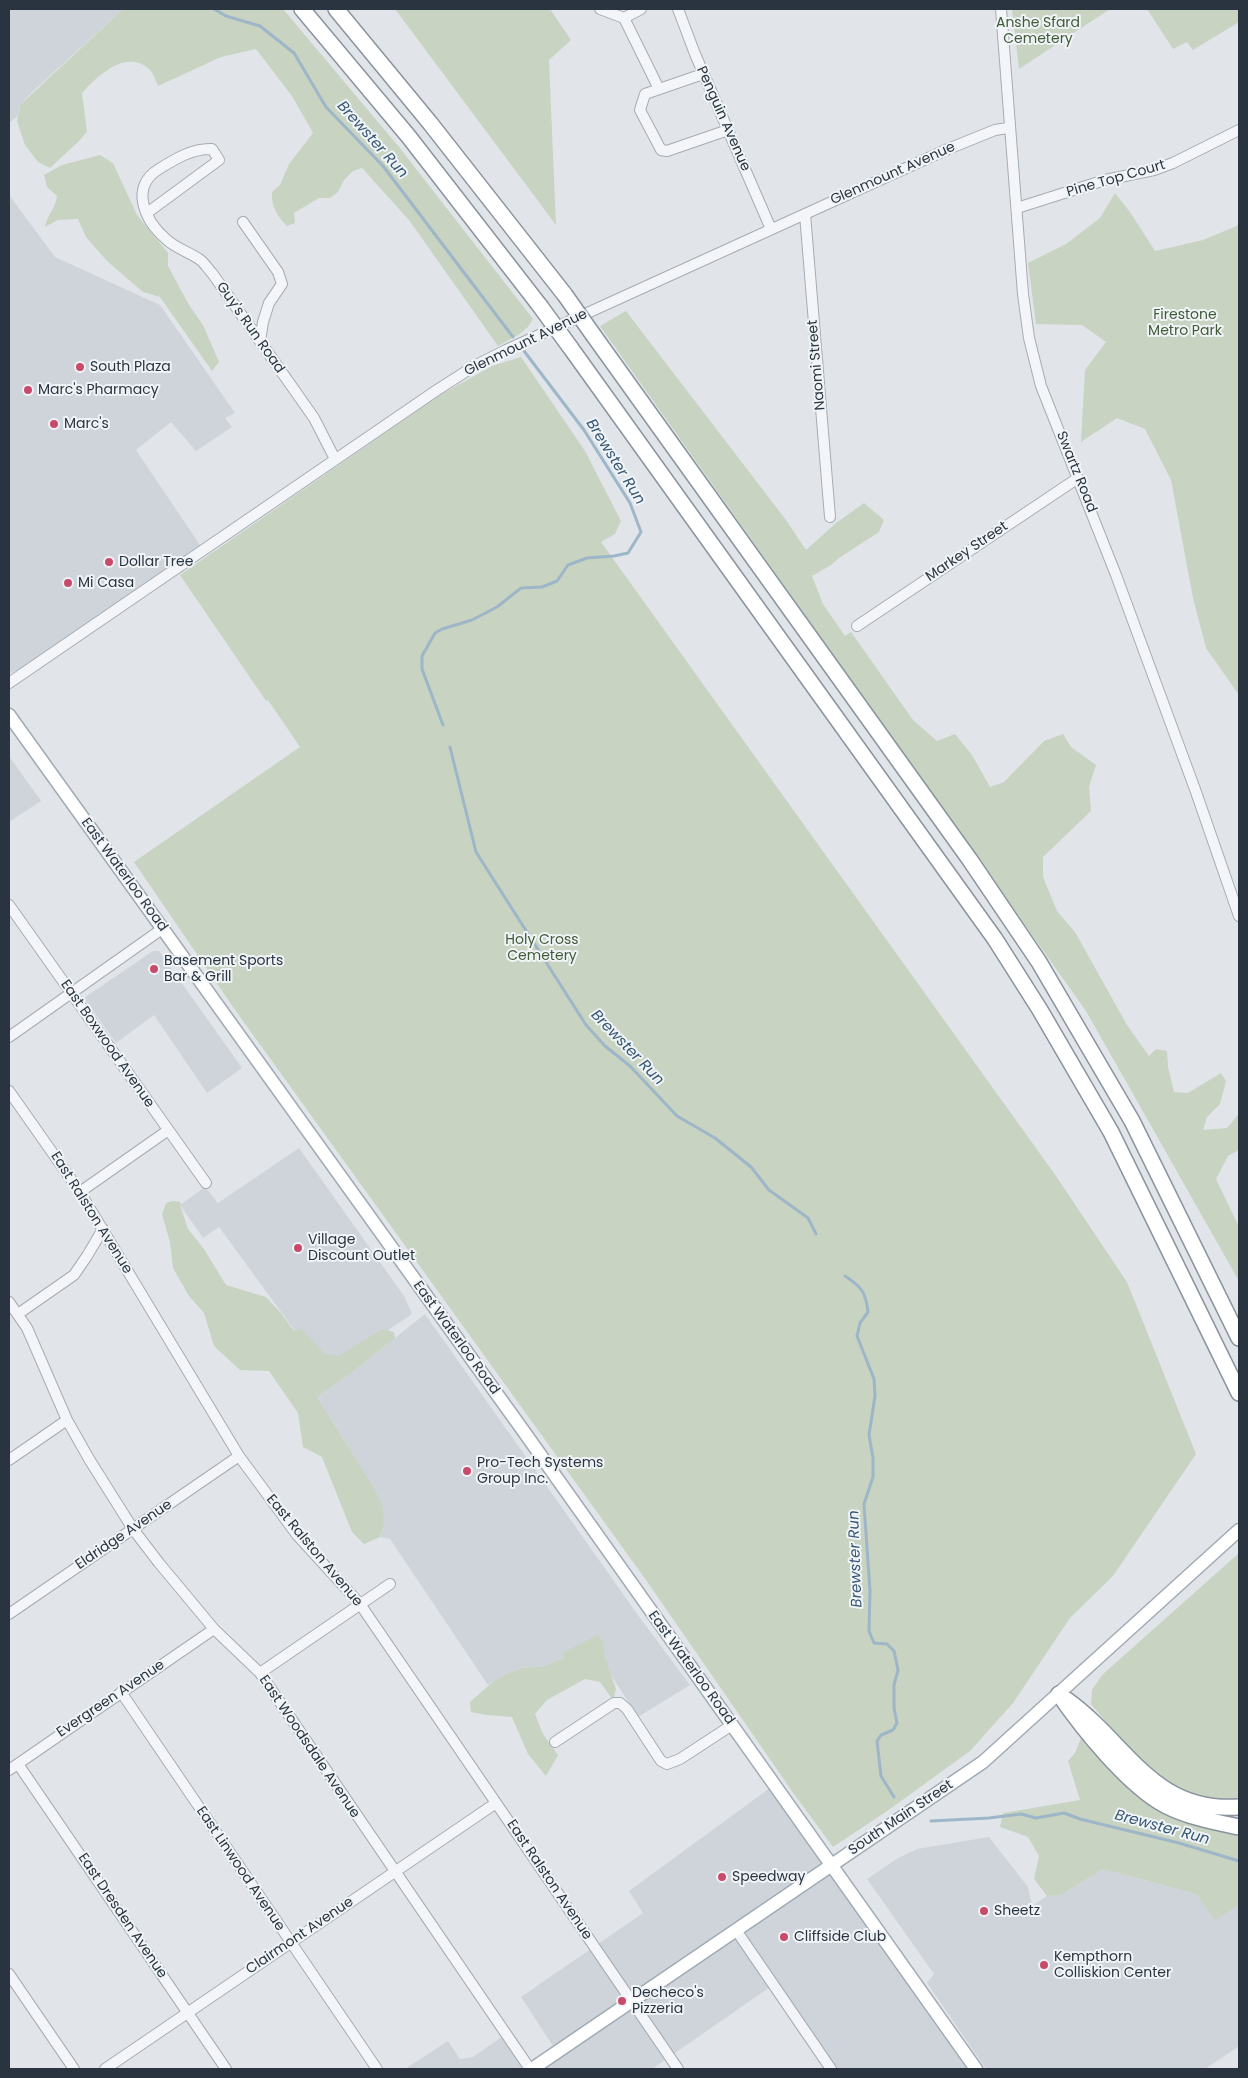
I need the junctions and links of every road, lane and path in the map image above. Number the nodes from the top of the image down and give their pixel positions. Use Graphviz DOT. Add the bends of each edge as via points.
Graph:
graph roads {
  1 [pos="302,9"];
  2 [pos="336,9"];
  3 [pos="600,9"];
  4 [pos="641,9"];
  5 [pos="678,9"];
  6 [pos="1001,9"];
  7 [pos="624,18"];
  8 [pos="703,74"];
  9 [pos="659,89"];
  10 [pos="1008,128"];
  11 [pos="728,130"];
  12 [pos="1239,130"];
  13 [pos="1017,208"];
  14 [pos="147,213"];
  15 [pos="805,214"];
  16 [pos="243,222"];
  17 [pos="772,229"];
  18 [pos="260,341"];
  19 [pos="335,460"];
  20 [pos="1078,478"];
  21 [pos="830,517"];
  22 [pos="857,626"];
  23 [pos="9,683"];
  24 [pos="9,715"];
  25 [pos="9,905"];
  26 [pos="1239,916"];
  27 [pos="162,929"];
  28 [pos="71,993"];
  29 [pos="9,1037"];
  30 [pos="9,1091"];
  31 [pos="167,1131"];
  32 [pos="206,1183"];
  33 [pos="80,1192"];
  34 [pos="103,1229"];
  35 [pos="9,1302"];
  36 [pos="18,1314"];
  37 [pos="1239,1338"];
  38 [pos="1239,1393"];
  39 [pos="67,1420"];
  40 [pos="239,1456"];
  41 [pos="9,1460"];
  42 [pos="133,1529"];
  43 [pos="1239,1530"];
  44 [pos="390,1584"];
  45 [pos="360,1604"];
  46 [pos="9,1614"];
  47 [pos="214,1629"];
  48 [pos="260,1673"];
  49 [pos="121,1692"];
  50 [pos="1059,1694"];
  51 [pos="732,1725"];
  52 [pos="555,1742"];
  53 [pos="18,1764"];
  54 [pos="9,1770"];
  55 [pos="496,1803"];
  56 [pos="1239,1807"];
  57 [pos="1239,1827"];
  58 [pos="832,1865"];
  59 [pos="394,1872"];
  60 [pos="736,1930"];
  61 [pos="290,1942"];
  62 [pos="9,1974"];
  63 [pos="632,2002"];
  64 [pos="188,2013"];
  65 [pos="74,2069"];
  66 [pos="105,2069"];
  67 [pos="226,2069"];
  68 [pos="377,2069"];
  69 [pos="531,2069"];
  70 [pos="678,2069"];
  71 [pos="831,2069"];
  72 [pos="976,2069"];
  1 -- 38 [label="highway, bridge" via="409,137 540,306 995,939 1111,1132"];
  2 -- 37 [label="highway, bridge" via="564,295 970,860 1039,962 1132,1121"];
  3 -- 7 [label="street"];
  4 -- 7 [label="street"];
  5 -- 8 [label="street, Penguin Avenue"];
  6 -- 10 [label="street, Swartz Road"];
  7 -- 9 [label="street"];
  8 -- 9 [label="street"];
  8 -- 11 [label="street, Penguin Avenue"];
  9 -- 11 [label="street" via="645,94 640,110 661,150 667,151"];
  10 -- 13 [label="street, Swartz Road"];
  10 -- 15 [label="street, Glenmount Avenue" via="948,149"];
  11 -- 17 [label="street, Penguin Avenue"];
  12 -- 13 [label="street, Pine Top Court" via="1154,170 1105,180"];
  13 -- 20 [label="street, Swartz Road" via="1023,294 1035,366"];
  14 -- 14 [label="street, Guy's Run Road" via="142,186 149,175 199,148 212,149 218,160"];
  14 -- 18 [label="street, Guy's Run Road" via="166,240 200,259"];
  15 -- 17 [label="street, Glenmount Avenue"];
  15 -- 21 [label="street, Naomi Street"];
  16 -- 18 [label="street" via="278,272 282,284 269,303"];
  17 -- 19 [label="street, Glenmount Avenue" via="476,365"];
  18 -- 19 [label="street, Guy's Run Road" via="314,418"];
  19 -- 23 [label="street, Glenmount Avenue"];
  20 -- 22 [label="street, Markey Street"];
  20 -- 26 [label="street, Swartz Road"];
  24 -- 27 [label="main road, East Waterloo Road"];
  25 -- 28 [label="street, East Boxwood Avenue"];
  27 -- 28 [label="street"];
  27 -- 51 [label="main road, East Waterloo Road"];
  28 -- 29 [label="street"];
  28 -- 31 [label="street, East Boxwood Avenue"];
  30 -- 33 [label="street, East Ralston Avenue"];
  31 -- 32 [label="street, East Boxwood Avenue"];
  31 -- 33 [label="street"];
  33 -- 34 [label="street, East Ralston Avenue"];
  34 -- 36 [label="street" via="74,1275"];
  34 -- 40 [label="street, East Ralston Avenue"];
  35 -- 36 [label="street, East Woodsdale Avenue"];
  36 -- 39 [label="street, East Woodsdale Avenue"];
  39 -- 41 [label="street"];
  39 -- 42 [label="street, East Woodsdale Avenue"];
  40 -- 42 [label="street, Eldridge Avenue"];
  40 -- 45 [label="street, East Ralston Avenue" via="297,1535"];
  42 -- 46 [label="street, Eldridge Avenue"];
  42 -- 47 [label="street, East Woodsdale Avenue"];
  43 -- 50 [label="main road, South Main Street"];
  44 -- 45 [label="street"];
  45 -- 48 [label="street"];
  45 -- 55 [label="street, East Ralston Avenue"];
  47 -- 48 [label="street, East Woodsdale Avenue"];
  47 -- 49 [label="street, Evergreen Avenue"];
  48 -- 59 [label="street, East Woodsdale Avenue"];
  49 -- 53 [label="street, Evergreen Avenue"];
  49 -- 61 [label="street, East Linwood Avenue"];
  50 -- 56 [label="highway" via="1086,1713 1141,1771 1167,1791 1198,1804"];
  50 -- 57 [label="highway" via="1076,1719 1132,1781 1152,1797 1179,1811"];
  50 -- 58 [label="main road, South Main Street" via="983,1762"];
  51 -- 52 [label="street" via="667,1764 661,1761 627,1709 620,1703 614,1703"];
  51 -- 58 [label="main road, East Waterloo Road"];
  53 -- 54 [label="street, Evergreen Avenue"];
  53 -- 64 [label="street, East Dresden Avenue"];
  55 -- 59 [label="street, Clairmont Avenue"];
  55 -- 63 [label="street, East Ralston Avenue"];
  58 -- 60 [label="main road, South Main Street"];
  58 -- 72 [label="main road, East Waterloo Road"];
  59 -- 61 [label="street, Clairmont Avenue"];
  59 -- 69 [label="street, East Woodsdale Avenue"];
  60 -- 63 [label="main road, South Main Street"];
  60 -- 71 [label="street"];
  61 -- 64 [label="street, Clairmont Avenue"];
  61 -- 68 [label="street, East Linwood Avenue"];
  62 -- 65 [label="street"];
  63 -- 69 [label="main road, South Main Street"];
  63 -- 70 [label="street, East Ralston Avenue"];
  64 -- 66 [label="street, Clairmont Avenue"];
  64 -- 67 [label="street, East Dresden Avenue"];
}
